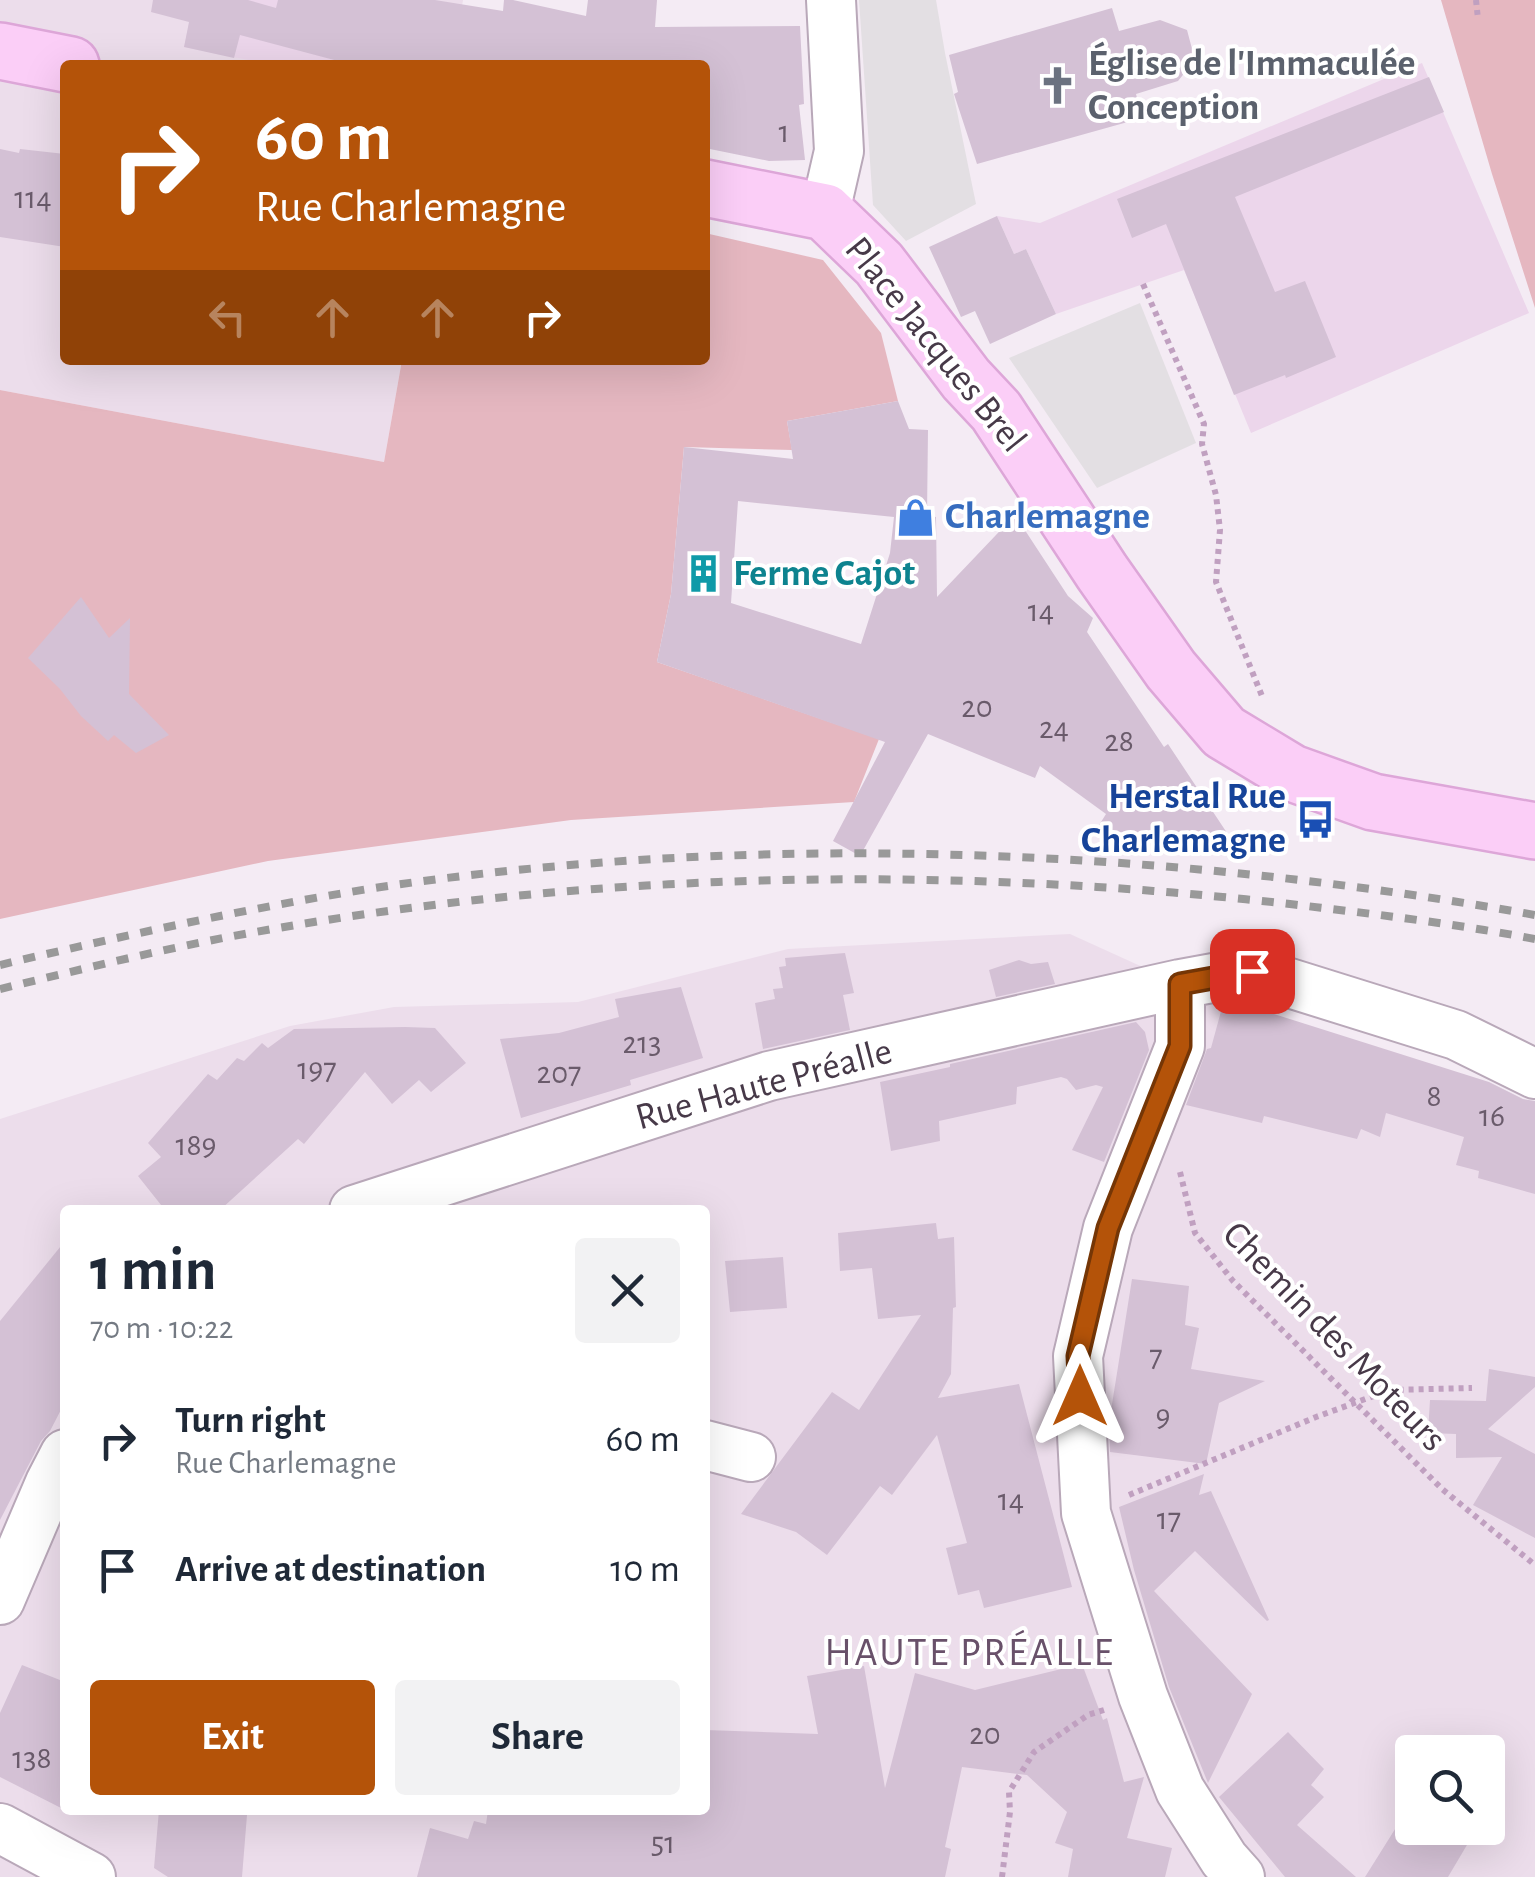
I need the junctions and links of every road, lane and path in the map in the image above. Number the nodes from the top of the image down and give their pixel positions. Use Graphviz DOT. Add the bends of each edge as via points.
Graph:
graph roads {
  1 [pos="831,0"];
  2 [pos="1476,0"];
  3 [pos="1478,20"];
  4 [pos="0,51"];
  5 [pos="60,63"];
  6 [pos="710,189"];
  7 [pos="825,212"];
  8 [pos="1143,284"];
  9 [pos="1279,765"];
  10 [pos="1535,832"];
  11 [pos="1180,984"];
  12 [pos="1535,1074"];
  13 [pos="1157,1108"];
  14 [pos="369,1205"];
  15 [pos="1472,1388"];
  16 [pos="1356,1402"];
  17 [pos="710,1447"];
  18 [pos="750,1457"];
  19 [pos="60,1472"];
  20 [pos="1086,1513"];
  21 [pos="1535,1564"];
  22 [pos="0,1600"];
  23 [pos="1142,1696"];
  24 [pos="0,1828"];
  25 [pos="91,1877"];
  26 [pos="1002,1877"];
  27 [pos="1240,1877"];
  1 -- 7 [label="street" via="839,151"];
  2 -- 3 [label="path"];
  4 -- 5 [label="street"];
  6 -- 7 [label="street"];
  7 -- 9 [label="street, Place Jacques Brel" via="880,264 996,411 1159,654 1224,732"];
  8 -- 9 [label="path" via="1204,424 1220,530 1216,582 1269,715"];
  9 -- 10 [label="street, Place Jacques Brel" via="1373,802"];
  11 -- 12 [label="street, Rue Haute Préalle" via="1252,971 1456,1035"];
  11 -- 13 [label="street" via="1180,1046"];
  11 -- 14 [label="street, Rue Haute Préalle" via="768,1076"];
  13 -- 16 [label="path, Chemin des Moteurs" via="1172,1128 1196,1233 1233,1280"];
  13 -- 20 [label="street" via="1108,1228 1078,1356"];
  15 -- 16 [label="path" via="1390,1390"];
  16 -- 20 [label="path"];
  16 -- 21 [label="path, Chemin des Moteurs" via="1442,1488"];
  17 -- 18 [label="street"];
  19 -- 22 [label="street"];
  20 -- 23 [label="street"];
  23 -- 26 [label="path" via="1088,1715 1034,1752 1009,1792"];
  23 -- 27 [label="street" via="1180,1790"];
  24 -- 25 [label="street"];
}
